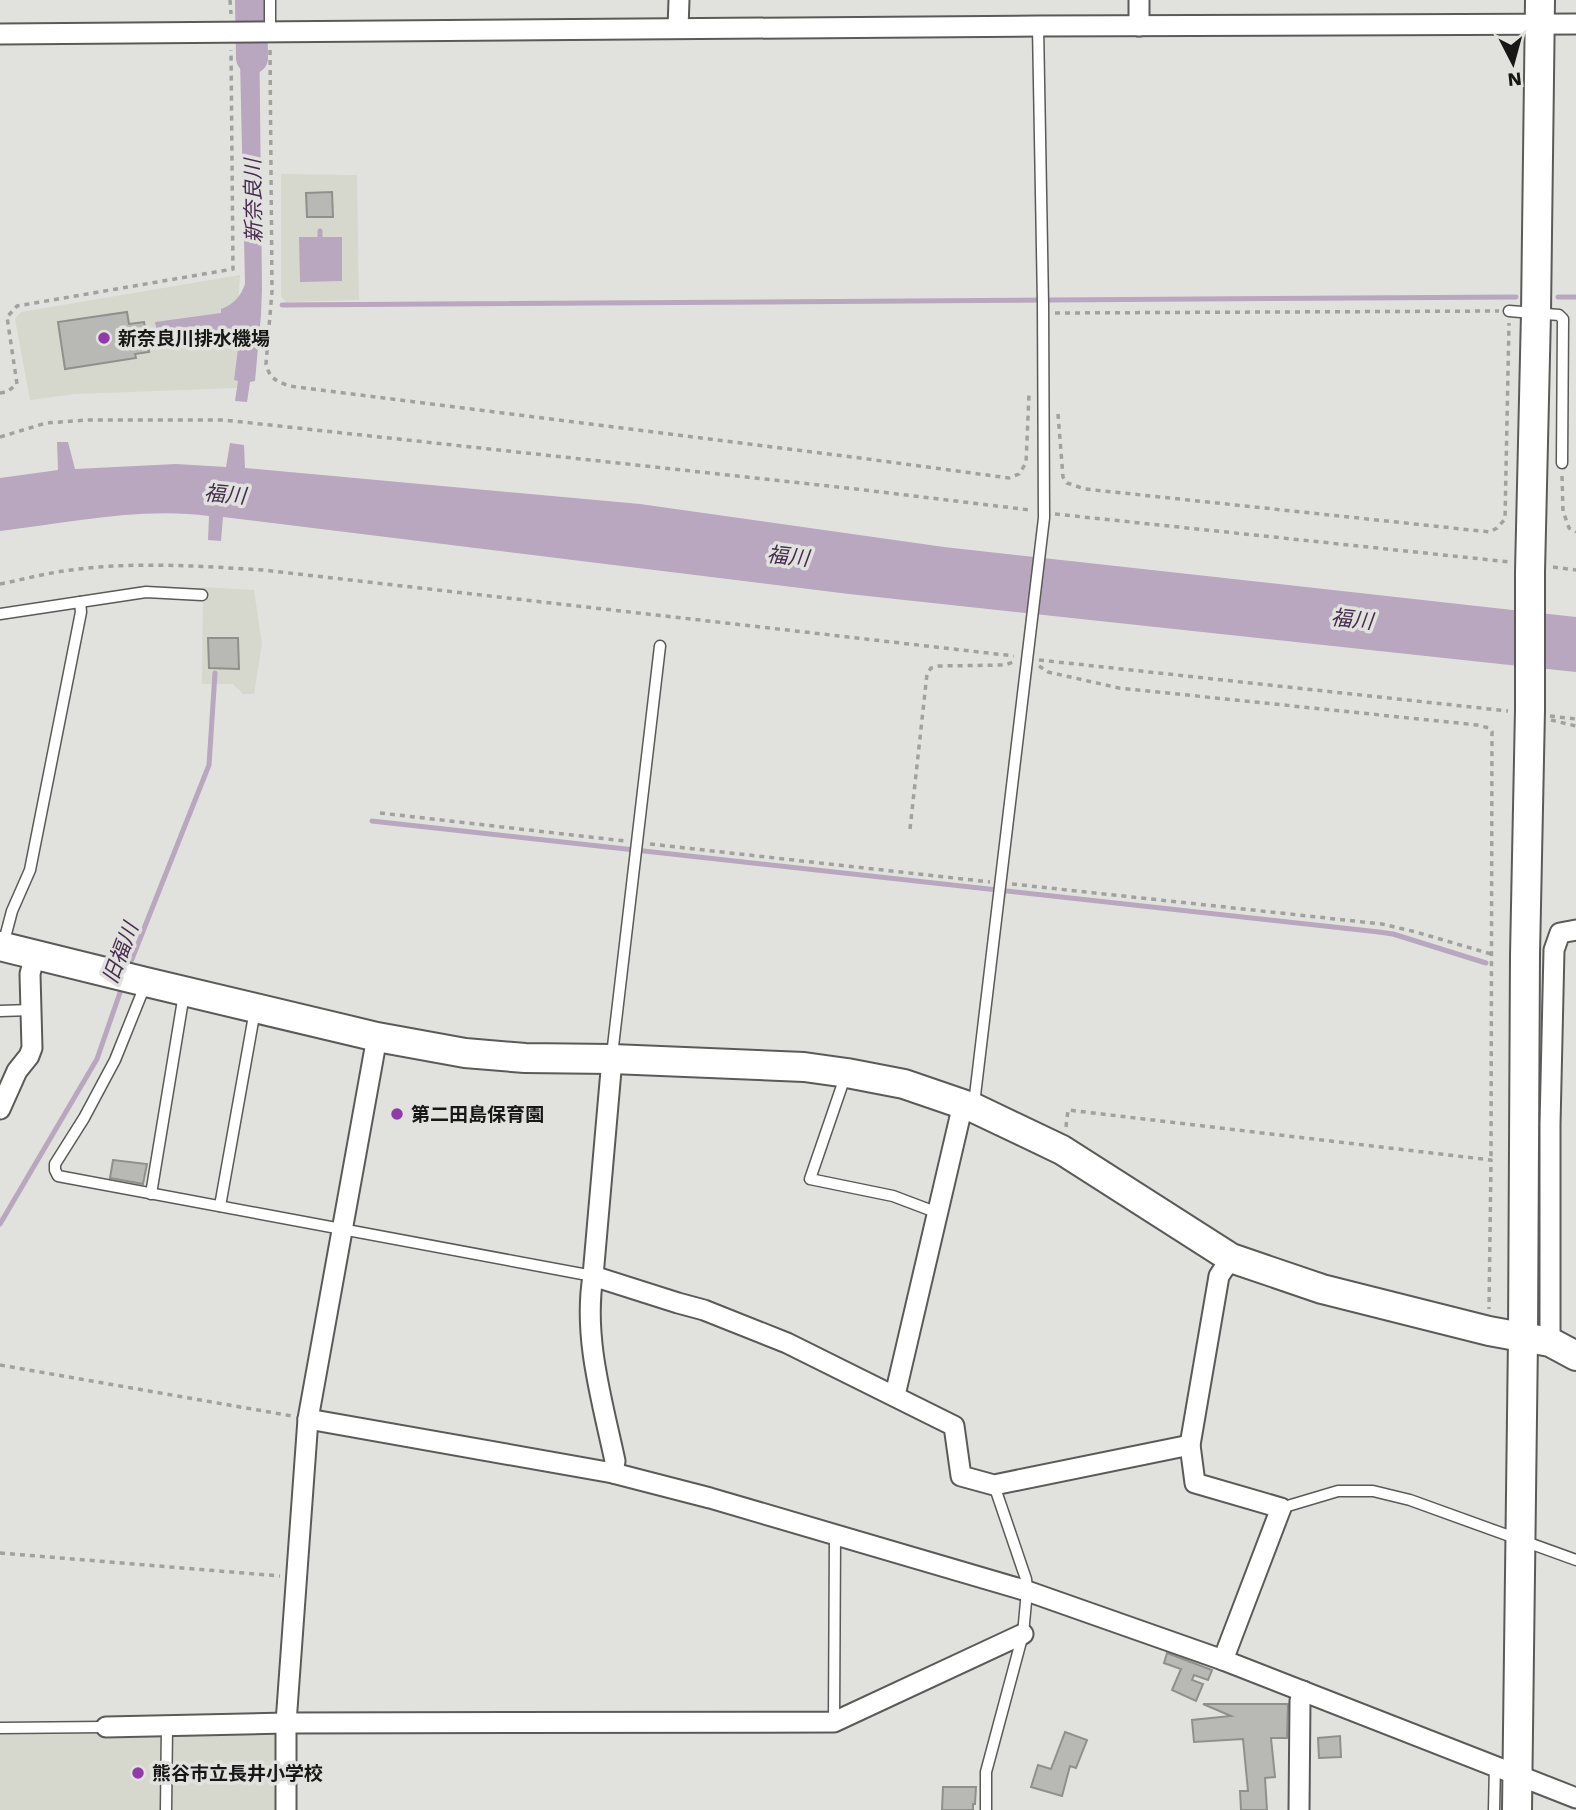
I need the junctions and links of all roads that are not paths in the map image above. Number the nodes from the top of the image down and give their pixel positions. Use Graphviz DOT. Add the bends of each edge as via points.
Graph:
graph roads {
  1 [pos="270,0"];
  2 [pos="679,0"];
  3 [pos="1139,0"];
  4 [pos="1540,12"];
  5 [pos="1576,24"];
  6 [pos="1038,26"];
  7 [pos="1139,26"];
  8 [pos="678,28"];
  9 [pos="265,32"];
  10 [pos="0,34"];
  11 [pos="1523,312"];
  12 [pos="1562,463"];
  13 [pos="202,595"];
  14 [pos="80,602"];
  15 [pos="0,614"];
  16 [pos="660,646"];
  17 [pos="1576,930"];
  18 [pos="1,946"];
  19 [pos="35,954"];
  20 [pos="146,982"];
  21 [pos="185,992"];
  22 [pos="255,1009"];
  23 [pos="31,1010"];
  24 [pos="0,1011"];
  25 [pos="377,1037"];
  26 [pos="612,1059"];
  27 [pos="847,1073"];
  28 [pos="969,1106"];
  29 [pos="0,1109"];
  30 [pos="151,1194"];
  31 [pos="220,1206"];
  32 [pos="938,1213"];
  33 [pos="343,1229"];
  34 [pos="1231,1258"];
  35 [pos="593,1276"];
  36 [pos="1536,1340"];
  37 [pos="1576,1356"];
  38 [pos="895,1395"];
  39 [pos="308,1419"];
  40 [pos="1190,1445"];
  41 [pos="613,1473"];
  42 [pos="994,1485"];
  43 [pos="1281,1507"];
  44 [pos="835,1534"];
  45 [pos="1520,1541"];
  46 [pos="1576,1560"];
  47 [pos="1027,1591"];
  48 [pos="1023,1634"];
  49 [pos="1223,1660"];
  50 [pos="1303,1691"];
  51 [pos="834,1722"];
  52 [pos="286,1723"];
  53 [pos="167,1726"];
  54 [pos="106,1727"];
  55 [pos="0,1728"];
  56 [pos="1506,1770"];
  57 [pos="1576,1798"];
  58 [pos="166,1810"];
  59 [pos="286,1810"];
  60 [pos="986,1810"];
  61 [pos="1299,1810"];
  62 [pos="1494,1810"];
  63 [pos="1517,1810"];
  1 -- 9 [label="lane"];
  2 -- 8 [label="street"];
  3 -- 7 [label="street"];
  4 -- 5 [label="street"];
  4 -- 7 [label="street"];
  4 -- 11 [label="street"];
  6 -- 7 [label="street"];
  6 -- 8 [label="street"];
  6 -- 28 [label="lane" via="1044,516"];
  8 -- 9 [label="street"];
  9 -- 10 [label="street"];
  11 -- 12 [label="lane" via="1559,314 1563,319"];
  11 -- 36 [label="street" via="1530,568 1525,981"];
  13 -- 14 [label="lane" via="146,592"];
  14 -- 15 [label="lane"];
  14 -- 18 [label="lane" via="30,870"];
  16 -- 26 [label="lane"];
  17 -- 36 [label="street" via="1560,933 1554,950 1550,1125"];
  18 -- 19 [label="street"];
  19 -- 20 [label="street"];
  19 -- 23 [label="street" via="30,974"];
  20 -- 21 [label="street"];
  20 -- 30 [label="lane" via="115,1060 55,1170 58,1177"];
  21 -- 22 [label="street"];
  21 -- 30 [label="lane"];
  22 -- 25 [label="street"];
  22 -- 31 [label="lane"];
  23 -- 24 [label="lane"];
  23 -- 29 [label="street" via="32,1048"];
  25 -- 26 [label="street" via="465,1053"];
  25 -- 33 [label="street"];
  26 -- 27 [label="street" via="792,1066"];
  26 -- 35 [label="street"];
  27 -- 28 [label="street" via="904,1084"];
  27 -- 32 [label="lane" via="810,1179 892,1196"];
  28 -- 32 [label="street"];
  28 -- 34 [label="street" via="1062,1150"];
  30 -- 31 [label="lane"];
  31 -- 33 [label="lane"];
  32 -- 38 [label="street"];
  33 -- 35 [label="lane"];
  33 -- 39 [label="street"];
  34 -- 36 [label="street" via="1322,1289"];
  34 -- 40 [label="street" via="1219,1276"];
  35 -- 38 [label="street" via="765,1334"];
  35 -- 41 [label="street" via="589,1329 615,1461"];
  36 -- 37 [label="street"];
  36 -- 45 [label="street"];
  38 -- 42 [label="street" via="954,1426 961,1476"];
  39 -- 41 [label="street"];
  39 -- 52 [label="street"];
  40 -- 42 [label="street"];
  40 -- 43 [label="street" via="1195,1483"];
  41 -- 44 [label="street"];
  42 -- 47 [label="lane"];
  43 -- 45 [label="lane" via="1338,1491 1373,1491"];
  43 -- 49 [label="street"];
  44 -- 47 [label="street"];
  44 -- 51 [label="lane"];
  45 -- 46 [label="lane"];
  45 -- 56 [label="street"];
  47 -- 48 [label="lane"];
  47 -- 49 [label="street"];
  48 -- 51 [label="street"];
  48 -- 60 [label="lane" via="986,1772"];
  49 -- 50 [label="street"];
  50 -- 56 [label="street"];
  50 -- 61 [label="street"];
  51 -- 52 [label="street"];
  52 -- 53 [label="street"];
  52 -- 59 [label="street"];
  53 -- 54 [label="street"];
  53 -- 58 [label="lane"];
  54 -- 55 [label="lane"];
  56 -- 57 [label="street"];
  56 -- 62 [label="lane"];
  56 -- 63 [label="street"];
}
